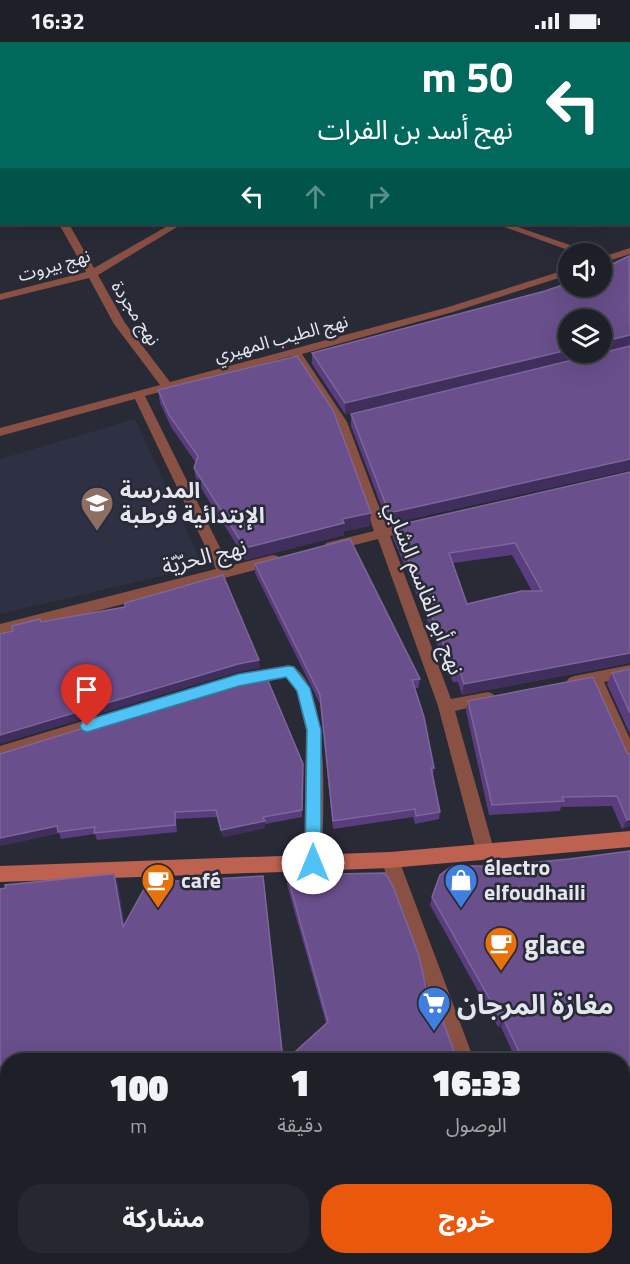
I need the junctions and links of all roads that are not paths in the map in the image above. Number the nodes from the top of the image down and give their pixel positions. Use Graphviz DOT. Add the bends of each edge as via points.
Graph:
graph roads {
  1 [pos="65,225"];
  2 [pos="175,225"];
  3 [pos="504,225"];
  4 [pos="558,243"];
  5 [pos="630,251"];
  6 [pos="612,256"];
  7 [pos="612,261"];
  8 [pos="630,265"];
  9 [pos="92,274"];
  10 [pos="558,275"];
  11 [pos="0,297"];
  12 [pos="296,353"];
  13 [pos="167,386"];
  14 [pos="138,394"];
  15 [pos="0,418"];
  16 [pos="2,432"];
  17 [pos="427,523"];
  18 [pos="381,533"];
  19 [pos="314,550"];
  20 [pos="292,556"];
  21 [pos="225,573"];
  22 [pos="0,630"];
  23 [pos="630,671"];
  24 [pos="595,679"];
  25 [pos="560,685"];
  26 [pos="503,695"];
  27 [pos="447,706"];
  28 [pos="0,753"];
  29 [pos="630,757"];
  30 [pos="630,839"];
  31 [pos="485,850"];
  32 [pos="390,860"];
  33 [pos="313,863"];
  34 [pos="0,874"];
  35 [pos="461,1053"];
  1 -- 9 [label="street, نهج مجردة"];
  2 -- 9 [label="street, نهج بيروت"];
  3 -- 4 [label="street"];
  5 -- 6 [label="street"];
  7 -- 8 [label="street"];
  9 -- 11 [label="street, نهج بيروت"];
  9 -- 13 [label="street, نهج مجردة" via="120,324"];
  10 -- 12 [label="street, نهج الطيب المهيري"];
  12 -- 13 [label="street, نهج الطيب المهيري"];
  12 -- 18 [label="street, نهج أبو القاسم الشابي" via="347,420"];
  13 -- 14 [label="street, نهج الطيب المهيري"];
  14 -- 16 [label="street, نهج الطيب المهيري"];
  14 -- 21 [label="street"];
  15 -- 16 [label="street"];
  17 -- 18 [label="street"];
  18 -- 19 [label="street"];
  18 -- 27 [label="street, نهج أبو القاسم الشابي"];
  20 -- 21 [label="street, نهج الحرّيّة"];
  21 -- 22 [label="street, نهج الحرّيّة"];
  23 -- 24 [label="street"];
  24 -- 25 [label="street"];
  24 -- 29 [label="street"];
  26 -- 27 [label="street"];
  27 -- 31 [label="street, نهج أبو القاسم الشابي"];
  28 -- 33 [label="street" via="239,680 289,671 303,688 314,730"];
  30 -- 31 [label="street"];
  31 -- 32 [label="street"];
  32 -- 33 [label="street"];
  32 -- 35 [label="street"];
  33 -- 34 [label="street"];
}
